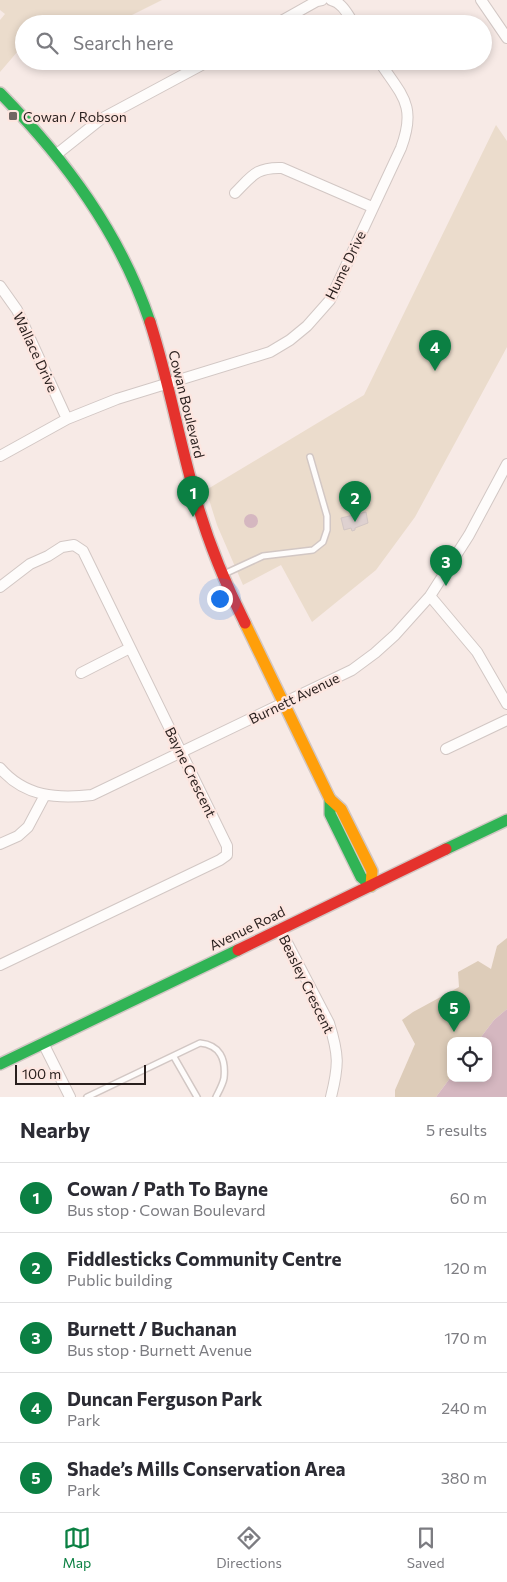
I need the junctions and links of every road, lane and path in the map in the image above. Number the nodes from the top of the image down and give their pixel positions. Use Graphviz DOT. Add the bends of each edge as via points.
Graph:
graph roads {
  1 [pos="322,0"];
  2 [pos="331,0"];
  3 [pos="481,0"];
  4 [pos="292,15"];
  5 [pos="348,15"];
  6 [pos="491,15"];
  7 [pos="492,16"];
  8 [pos="507,38"];
  9 [pos="192,70"];
  10 [pos="385,70"];
  11 [pos="0,93"];
  12 [pos="57,154"];
  13 [pos="234,193"];
  14 [pos="372,208"];
  15 [pos="0,286"];
  16 [pos="168,384"];
  17 [pos="68,420"];
  18 [pos="0,456"];
  19 [pos="310,457"];
  20 [pos="507,464"];
  21 [pos="223,575"];
  22 [pos="0,587"];
  23 [pos="430,596"];
  24 [pos="130,648"];
  25 [pos="81,673"];
  26 [pos="284,704"];
  27 [pos="507,704"];
  28 [pos="507,720"];
  29 [pos="446,749"];
  30 [pos="181,753"];
  31 [pos="0,768"];
  32 [pos="44,795"];
  33 [pos="507,820"];
  34 [pos="0,844"];
  35 [pos="371,886"];
  36 [pos="280,929"];
  37 [pos="0,965"];
  38 [pos="43,1043"];
  39 [pos="174,1057"];
  40 [pos="0,1064"];
  41 [pos="70,1097"];
  42 [pos="87,1097"];
  43 [pos="197,1097"];
  44 [pos="216,1097"];
  45 [pos="331,1097"];
  1 -- 4 [label="street"];
  2 -- 5 [label="street" via="342,6"];
  3 -- 6 [label="street"];
  7 -- 8 [label="street"];
  9 -- 12 [label="street" via="101,119"];
  10 -- 14 [label="street, Hume Drive" via="403,98 408,118 407,131"];
  11 -- 12 [label="street, Cowan Boulevard"];
  12 -- 16 [label="street, Cowan Boulevard" via="112,235 131,274 149,319"];
  13 -- 14 [label="street" via="256,172 282,168"];
  14 -- 16 [label="street, Hume Drive" via="330,300 308,326 270,352"];
  15 -- 17 [label="street, Wallace Drive" via="17,310"];
  16 -- 17 [label="street" via="117,399"];
  16 -- 21 [label="street, Cowan Boulevard" via="188,474"];
  17 -- 18 [label="street"];
  19 -- 21 [label="lane" via="327,516 324,542 313,550 263,556"];
  20 -- 23 [label="street, Burnett Avenue" via="469,535"];
  21 -- 26 [label="street, Cowan Boulevard"];
  22 -- 24 [label="street, Bayne Crescent" via="30,564 74,544 86,556"];
  23 -- 26 [label="street, Burnett Avenue" via="395,635 359,665"];
  23 -- 27 [label="street" via="477,652"];
  24 -- 25 [label="street"];
  24 -- 30 [label="street, Bayne Crescent"];
  26 -- 30 [label="street, Burnett Avenue"];
  26 -- 35 [label="street, Cowan Boulevard" via="330,800 341,809 372,872"];
  28 -- 29 [label="street"];
  30 -- 32 [label="street, Burnett Avenue" via="92,795"];
  30 -- 37 [label="street, Bayne Crescent" via="227,846 227,855"];
  31 -- 32 [label="street, Burnett Avenue" via="24,787"];
  32 -- 34 [label="street" via="28,827 18,836"];
  33 -- 35 [label="street, Avenue Road"];
  35 -- 36 [label="street, Avenue Road"];
  36 -- 38 [label="street, Avenue Road"];
  36 -- 45 [label="street, Beasley Crescent" via="329,1023 338,1055"];
  38 -- 40 [label="street, Avenue Road"];
  38 -- 41 [label="street"];
  39 -- 42 [label="lane"];
  39 -- 43 [label="lane"];
  39 -- 44 [label="lane" via="200,1043 218,1050 224,1061 224,1079"];
}
